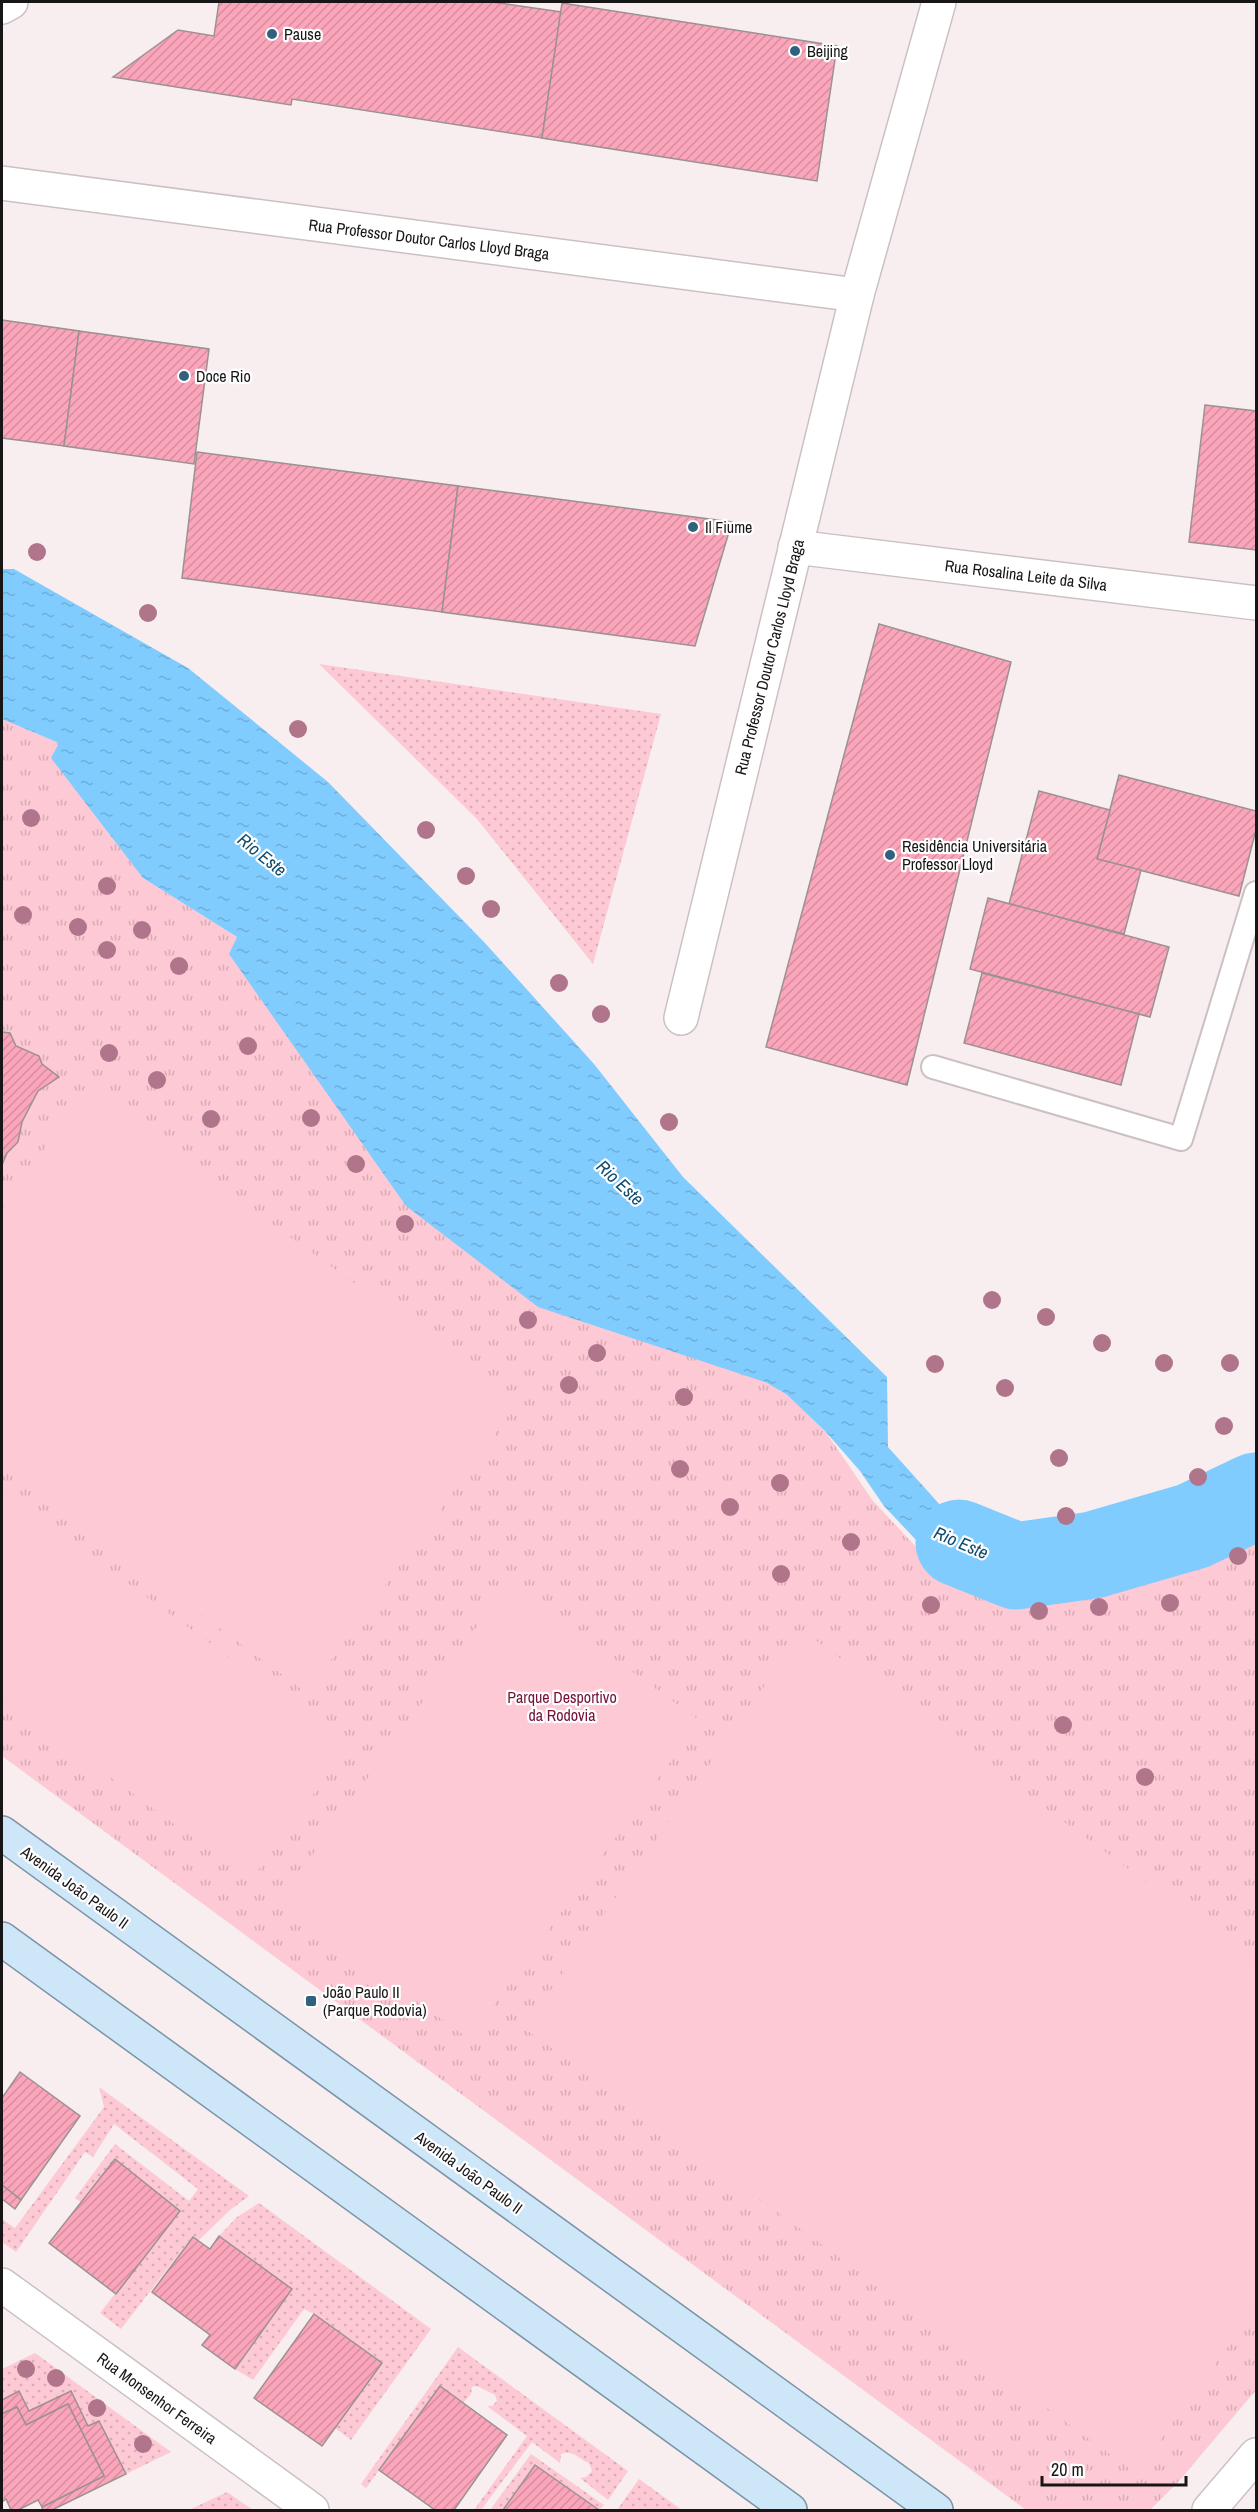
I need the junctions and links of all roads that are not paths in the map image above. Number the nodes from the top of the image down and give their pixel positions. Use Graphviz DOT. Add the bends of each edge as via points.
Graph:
graph roads {
  1 [pos="11,2"];
  2 [pos="939,2"];
  3 [pos="2,7"];
  4 [pos="2,183"];
  5 [pos="857,296"];
  6 [pos="795,546"];
  7 [pos="1257,603"];
  8 [pos="1257,893"];
  9 [pos="681,1018"];
  10 [pos="933,1067"];
  11 [pos="2,1833"];
  12 [pos="2,1938"];
  13 [pos="2,2285"];
  14 [pos="1257,2455"];
  15 [pos="312,2511"];
  16 [pos="790,2511"];
  17 [pos="936,2511"];
  18 [pos="1209,2511"];
  1 -- 3 [label="street"];
  2 -- 5 [label="street, Rua Professor Doutor Carlos Lloyd Braga"];
  4 -- 5 [label="street, Rua Professor Doutor Carlos Lloyd Braga"];
  5 -- 6 [label="street, Rua Professor Doutor Carlos Lloyd Braga"];
  6 -- 7 [label="street, Rua Rosalina Leite da Silva"];
  6 -- 9 [label="street, Rua Professor Doutor Carlos Lloyd Braga"];
  8 -- 10 [label="lane" via="1181,1139"];
  11 -- 17 [label="main road, Avenida João Paulo II"];
  12 -- 16 [label="main road"];
  13 -- 15 [label="street, Rua Monsenhor Ferreira"];
  14 -- 18 [label="street"];
}
